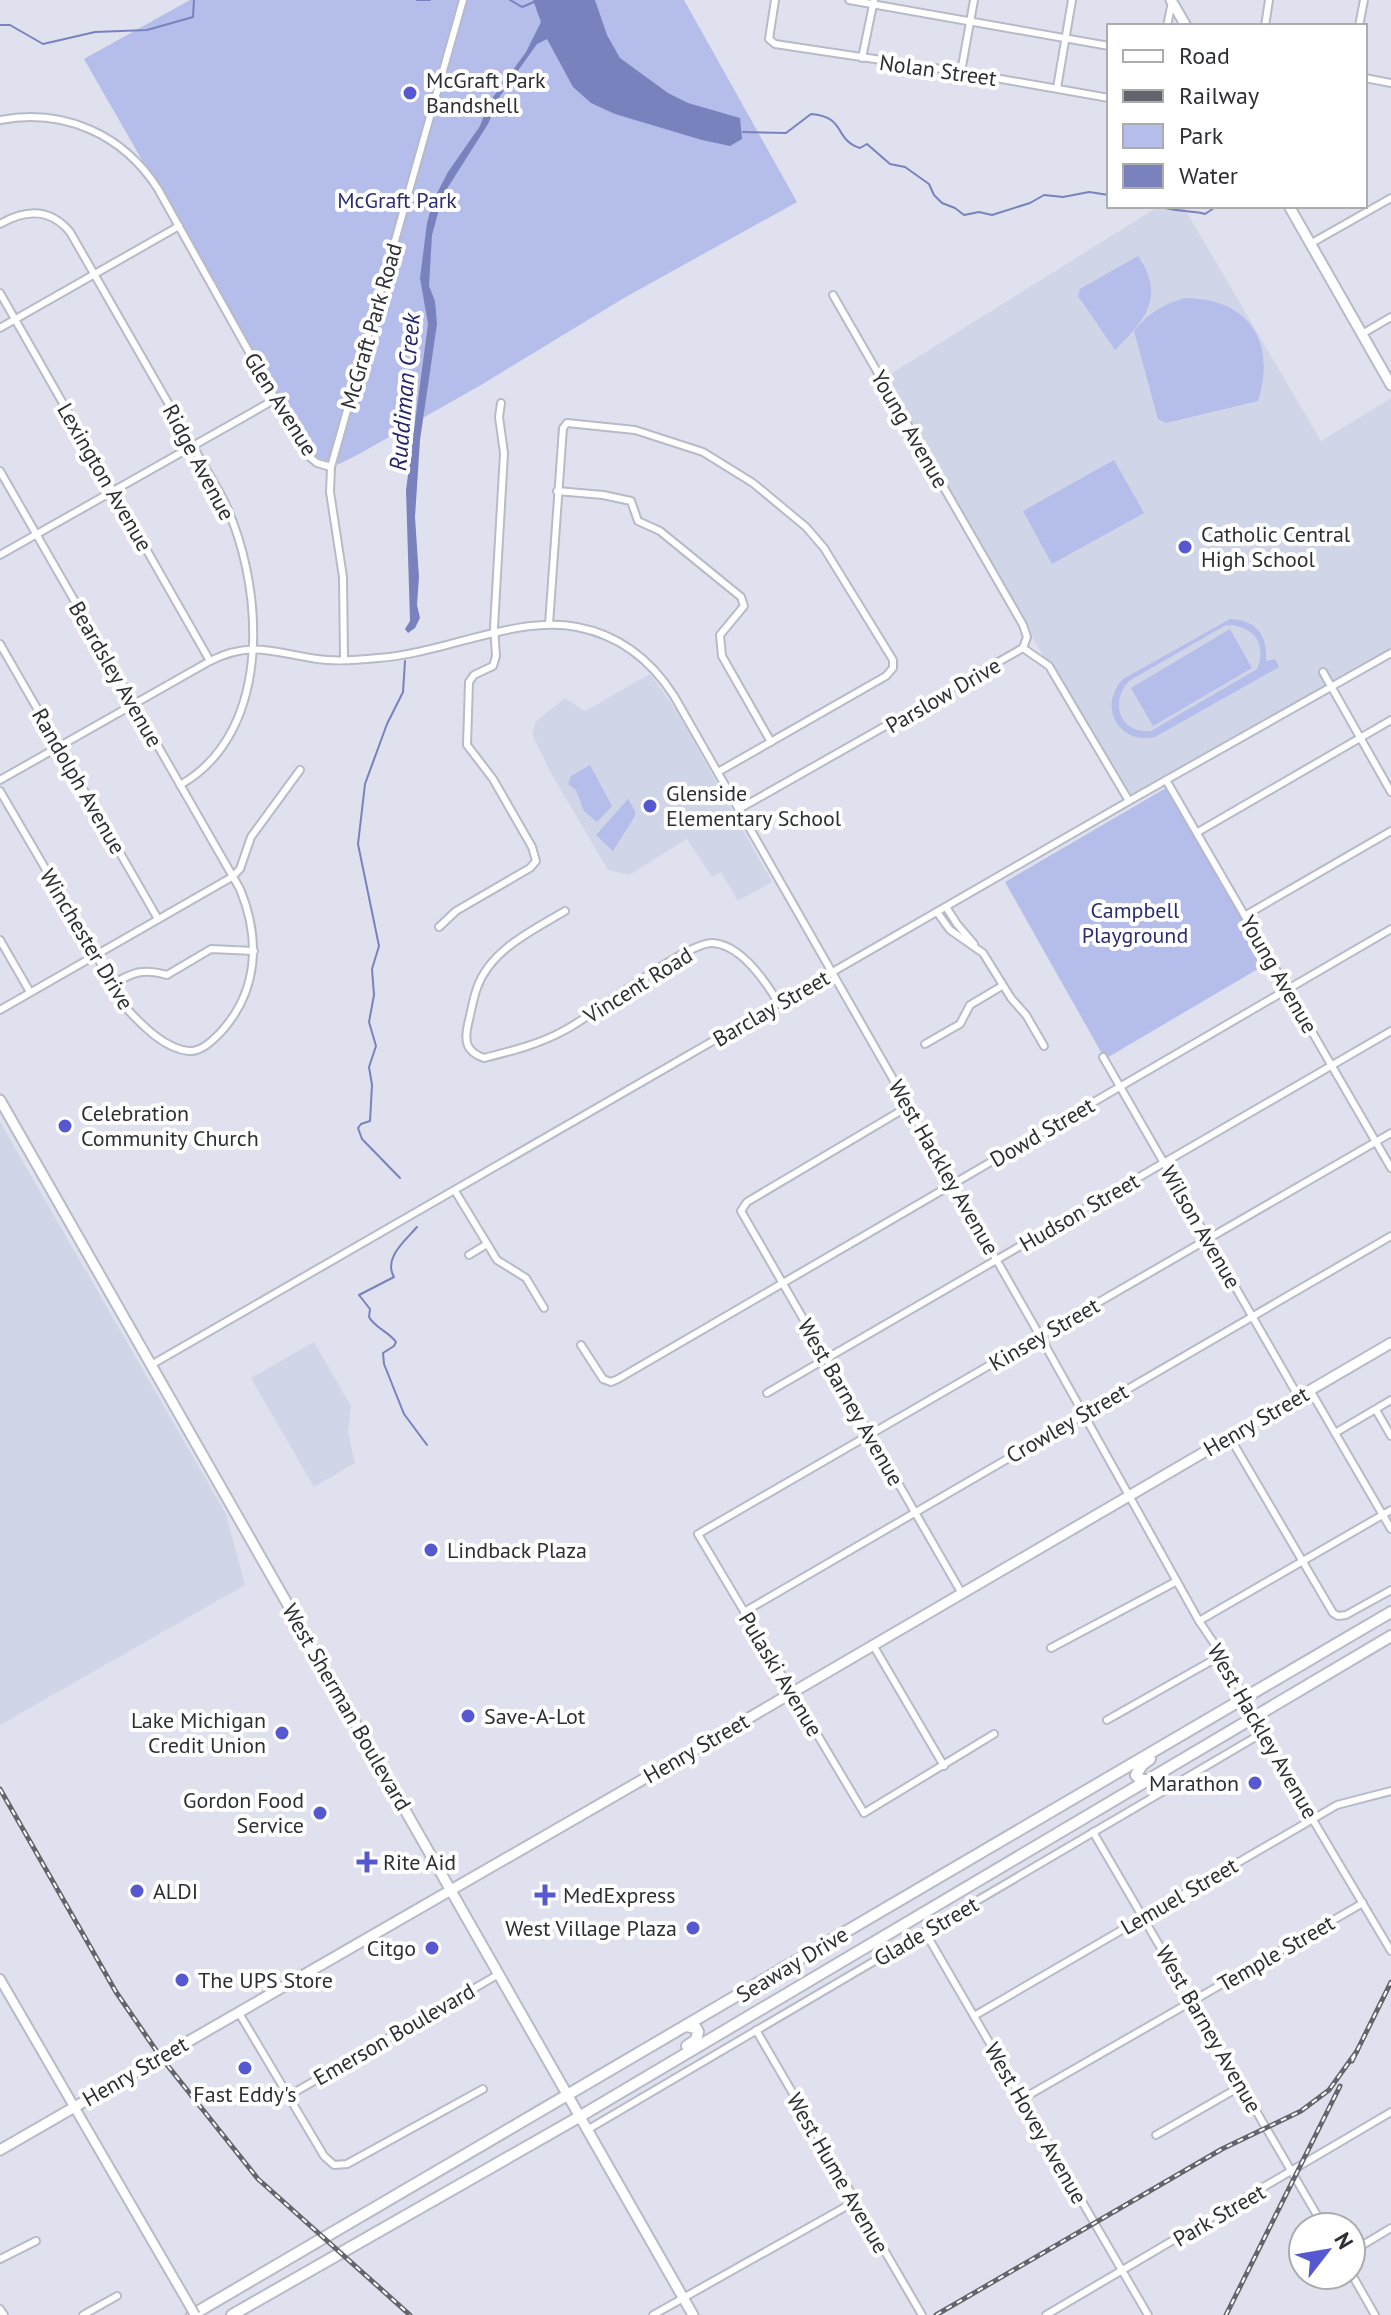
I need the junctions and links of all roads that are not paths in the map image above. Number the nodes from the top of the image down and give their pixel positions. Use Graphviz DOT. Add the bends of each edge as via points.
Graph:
graph roads {
  1 [pos="463,0"];
  2 [pos="775,0"];
  3 [pos="849,0"];
  4 [pos="974,0"];
  5 [pos="1072,0"];
  6 [pos="1269,0"];
  7 [pos="1364,0"];
  8 [pos="1171,1"];
  9 [pos="874,2"];
  10 [pos="970,21"];
  11 [pos="1167,24"];
  12 [pos="1185,24"];
  13 [pos="1265,24"];
  14 [pos="1359,24"];
  15 [pos="1066,38"];
  16 [pos="1107,46"];
  17 [pos="862,58"];
  18 [pos="961,72"];
  19 [pos="1367,78"];
  20 [pos="1391,83"];
  21 [pos="1057,88"];
  22 [pos="1107,98"];
  23 [pos="0,120"];
  24 [pos="1391,198"];
  25 [pos="1290,208"];
  26 [pos="0,224"];
  27 [pos="179,226"];
  28 [pos="1310,244"];
  29 [pos="94,274"];
  30 [pos="0,293"];
  31 [pos="833,295"];
  32 [pos="1391,317"];
  33 [pos="15,320"];
  34 [pos="0,328"];
  35 [pos="1362,334"];
  36 [pos="1391,385"];
  37 [pos="274,400"];
  38 [pos="501,403"];
  39 [pos="192,445"];
  40 [pos="331,467"];
  41 [pos="0,471"];
  42 [pos="113,490"];
  43 [pos="557,491"];
  44 [pos="36,534"];
  45 [pos="0,555"];
  46 [pos="549,624"];
  47 [pos="494,635"];
  48 [pos="0,644"];
  49 [pos="252,648"];
  50 [pos="1023,648"];
  51 [pos="1391,653"];
  52 [pos="344,659"];
  53 [pos="210,661"];
  54 [pos="1323,672"];
  55 [pos="1330,686"];
  56 [pos="134,704"];
  57 [pos="1391,720"];
  58 [pos="1360,738"];
  59 [pos="771,742"];
  60 [pos="59,746"];
  61 [pos="300,770"];
  62 [pos="718,772"];
  63 [pos="0,780"];
  64 [pos="1166,780"];
  65 [pos="180,785"];
  66 [pos="0,791"];
  67 [pos="1391,792"];
  68 [pos="1129,801"];
  69 [pos="739,809"];
  70 [pos="1391,831"];
  71 [pos="1198,832"];
  72 [pos="232,877"];
  73 [pos="946,907"];
  74 [pos="565,911"];
  75 [pos="937,912"];
  76 [pos="1246,915"];
  77 [pos="158,919"];
  78 [pos="439,927"];
  79 [pos="1391,929"];
  80 [pos="0,940"];
  81 [pos="976,947"];
  82 [pos="254,951"];
  83 [pos="95,955"];
  84 [pos="831,972"];
  85 [pos="111,985"];
  86 [pos="1002,986"];
  87 [pos="1288,989"];
  88 [pos="30,992"];
  89 [pos="779,1004"];
  90 [pos="0,1010"];
  91 [pos="1391,1031"];
  92 [pos="925,1044"];
  93 [pos="1044,1046"];
  94 [pos="1103,1057"];
  95 [pos="1333,1065"];
  96 [pos="1120,1086"];
  97 [pos="0,1100"];
  98 [pos="909,1106"];
  99 [pos="1391,1133"];
  100 [pos="1376,1142"];
  101 [pos="1164,1163"];
  102 [pos="1391,1168"];
  103 [pos="952,1184"];
  104 [pos="455,1191"];
  105 [pos="1391,1236"];
  106 [pos="1207,1239"];
  107 [pos="487,1244"];
  108 [pos="469,1255"];
  109 [pos="996,1260"];
  110 [pos="782,1284"];
  111 [pos="544,1308"];
  112 [pos="1252,1316"];
  113 [pos="1040,1336"];
  114 [pos="581,1345"];
  115 [pos="1390,1345"];
  116 [pos="825,1359"];
  117 [pos="151,1365"];
  118 [pos="1310,1390"];
  119 [pos="767,1393"];
  120 [pos="1298,1396"];
  121 [pos="1391,1400"];
  122 [pos="1376,1410"];
  123 [pos="1084,1414"];
  124 [pos="1335,1433"];
  125 [pos="871,1435"];
  126 [pos="1229,1436"];
  127 [pos="1391,1436"];
  128 [pos="1130,1495"];
  129 [pos="1391,1510"];
  130 [pos="914,1513"];
  131 [pos="1383,1515"];
  132 [pos="1391,1529"];
  133 [pos="698,1534"];
  134 [pos="1302,1561"];
  135 [pos="1177,1581"];
  136 [pos="1391,1590"];
  137 [pos="961,1592"];
  138 [pos="744,1612"];
  139 [pos="1391,1612"];
  140 [pos="1199,1621"];
  141 [pos="1363,1628"];
  142 [pos="1391,1636"];
  143 [pos="873,1645"];
  144 [pos="1051,1648"];
  145 [pos="1222,1655"];
  146 [pos="791,1693"];
  147 [pos="1244,1696"];
  148 [pos="1231,1705"];
  149 [pos="1267,1709"];
  150 [pos="1255,1716"];
  151 [pos="1107,1720"];
  152 [pos="1264,1732"];
  153 [pos="994,1734"];
  154 [pos="944,1766"];
  155 [pos="1148,1780"];
  156 [pos="1391,1791"];
  157 [pos="1313,1819"];
  158 [pos="1093,1832"];
  159 [pos="452,1890"];
  160 [pos="1363,1903"];
  161 [pos="1144,1916"];
  162 [pos="925,1932"];
  163 [pos="1391,1951"];
  164 [pos="499,1974"];
  165 [pos="0,1979"];
  166 [pos="1193,2001"];
  167 [pos="239,2013"];
  168 [pos="974,2016"];
  169 [pos="686,2026"];
  170 [pos="756,2030"];
  171 [pos="1243,2085"];
  172 [pos="483,2089"];
  173 [pos="290,2095"];
  174 [pos="568,2095"];
  175 [pos="1022,2099"];
  176 [pos="554,2104"];
  177 [pos="73,2107"];
  178 [pos="1391,2112"];
  179 [pos="583,2114"];
  180 [pos="587,2130"];
  181 [pos="1156,2135"];
  182 [pos="0,2150"];
  183 [pos="1292,2172"];
  184 [pos="464,2181"];
  185 [pos="854,2202"];
  186 [pos="1315,2211"];
  187 [pos="1391,2228"];
  188 [pos="36,2241"];
  189 [pos="1367,2242"];
  190 [pos="0,2259"];
  191 [pos="1122,2271"];
  192 [pos="1361,2291"];
  193 [pos="117,2296"];
  194 [pos="683,2298"];
  195 [pos="0,2309"];
  196 [pos="4,2315"];
  197 [pos="83,2315"];
  198 [pos="194,2315"];
  199 [pos="232,2315"];
  200 [pos="653,2315"];
  201 [pos="693,2315"];
  202 [pos="922,2315"];
  203 [pos="1046,2315"];
  204 [pos="1148,2315"];
  205 [pos="1375,2315"];
  1 -- 40 [label="street, McGraft Park Road"];
  2 -- 17 [label="street, Nolan Street" via="769,39 775,44"];
  3 -- 9 [label="street"];
  4 -- 10 [label="street"];
  5 -- 15 [label="street"];
  6 -- 13 [label="street"];
  7 -- 14 [label="street"];
  8 -- 11 [label="street"];
  8 -- 12 [label="main road"];
  9 -- 10 [label="street"];
  9 -- 17 [label="street"];
  10 -- 15 [label="street"];
  10 -- 18 [label="street"];
  15 -- 16 [label="street"];
  15 -- 21 [label="street"];
  17 -- 18 [label="street, Nolan Street"];
  18 -- 21 [label="street, Nolan Street"];
  19 -- 20 [label="street"];
  21 -- 22 [label="street, Nolan Street"];
  23 -- 27 [label="street, Glen Avenue" via="48,117 82,125 109,139 140,165"];
  24 -- 28 [label="street"];
  25 -- 28 [label="main road"];
  26 -- 29 [label="street, Ridge Avenue" via="33,212 58,220"];
  27 -- 29 [label="street"];
  27 -- 37 [label="street, Glen Avenue"];
  28 -- 35 [label="main road"];
  29 -- 33 [label="street"];
  29 -- 39 [label="street, Ridge Avenue"];
  30 -- 33 [label="street, Lexington Avenue"];
  31 -- 50 [label="street, Young Avenue" via="1023,625"];
  32 -- 35 [label="street"];
  33 -- 34 [label="street"];
  33 -- 42 [label="street, Lexington Avenue"];
  35 -- 36 [label="main road"];
  37 -- 39 [label="street"];
  37 -- 40 [label="street, Glen Avenue" via="306,454"];
  38 -- 47 [label="street" via="504,453"];
  39 -- 42 [label="street"];
  39 -- 49 [label="street, Ridge Avenue" via="239,538 251,592"];
  40 -- 52 [label="street, Glen Avenue" via="343,577"];
  41 -- 44 [label="street, Beardsley Avenue"];
  42 -- 44 [label="street"];
  42 -- 53 [label="street, Lexington Avenue"];
  43 -- 46 [label="street"];
  43 -- 59 [label="street" via="631,501 638,521 660,531 741,597 744,606 720,635 722,656"];
  43 -- 59 [label="street" via="567,423 635,430 703,452 753,483 824,548 893,660 890,673"];
  44 -- 45 [label="street"];
  44 -- 56 [label="street, Beardsley Avenue"];
  46 -- 47 [label="street, West Hackley Avenue"];
  46 -- 62 [label="street, West Hackley Avenue" via="600,633 650,665"];
  47 -- 52 [label="street, West Hackley Avenue" via="408,655"];
  47 -- 78 [label="street" via="493,666 469,682 465,739 493,779 536,861"];
  48 -- 60 [label="street, Randolph Avenue"];
  49 -- 52 [label="street, West Hackley Avenue"];
  49 -- 53 [label="street"];
  49 -- 65 [label="street, Ridge Avenue" via="232,731 215,756"];
  50 -- 68 [label="street, Parslow Drive" via="1049,666"];
  50 -- 69 [label="street, Parslow Drive"];
  51 -- 55 [label="street, Barclay Street"];
  53 -- 56 [label="street"];
  54 -- 55 [label="street"];
  55 -- 58 [label="street"];
  55 -- 64 [label="street, Barclay Street"];
  56 -- 60 [label="street"];
  56 -- 65 [label="street, Beardsley Avenue"];
  57 -- 58 [label="street"];
  58 -- 67 [label="street"];
  58 -- 71 [label="street"];
  59 -- 62 [label="street"];
  60 -- 63 [label="street"];
  60 -- 77 [label="street, Randolph Avenue"];
  61 -- 72 [label="street" via="251,837"];
  62 -- 69 [label="street, West Hackley Avenue"];
  64 -- 68 [label="street, Barclay Street"];
  64 -- 71 [label="street, Young Avenue"];
  65 -- 72 [label="street, Beardsley Avenue"];
  66 -- 83 [label="street, Winchester Drive"];
  68 -- 73 [label="street, Barclay Street"];
  69 -- 84 [label="street, West Hackley Avenue"];
  70 -- 76 [label="street"];
  71 -- 76 [label="street, Young Avenue"];
  72 -- 77 [label="street"];
  72 -- 82 [label="street, Winchester Drive" via="248,907"];
  73 -- 75 [label="street, Barclay Street"];
  73 -- 81 [label="street"];
  74 -- 89 [label="street, Vincent Road" via="515,941 486,969 466,1033 466,1046 477,1056 515,1050 566,1030 707,943 739,956"];
  75 -- 81 [label="street" via="950,930"];
  75 -- 84 [label="street, Barclay Street"];
  76 -- 87 [label="street, Young Avenue"];
  77 -- 83 [label="street"];
  79 -- 87 [label="street, Dowd Street"];
  80 -- 88 [label="street"];
  81 -- 86 [label="street"];
  82 -- 85 [label="street" via="211,949 167,975 139,971"];
  82 -- 85 [label="street, Winchester Drive" via="243,1002 216,1037 195,1051 185,1051 143,1026"];
  83 -- 85 [label="street, Winchester Drive"];
  83 -- 88 [label="street"];
  84 -- 89 [label="street, Barclay Street"];
  84 -- 98 [label="street, West Hackley Avenue"];
  86 -- 92 [label="street" via="970,1005 960,1024"];
  86 -- 93 [label="street"];
  87 -- 95 [label="street, Young Avenue"];
  87 -- 96 [label="street, Dowd Street"];
  88 -- 90 [label="street"];
  89 -- 104 [label="street, Barclay Street"];
  91 -- 95 [label="street, Hudson Street"];
  94 -- 96 [label="street, Wilson Avenue"];
  95 -- 100 [label="street, Young Avenue"];
  95 -- 101 [label="street, Hudson Street"];
  96 -- 101 [label="street, Wilson Avenue"];
  96 -- 103 [label="street, Dowd Street"];
  97 -- 117 [label="main road, West Sherman Boulevard"];
  98 -- 103 [label="street, West Hackley Avenue"];
  98 -- 110 [label="street, West Barney Avenue" via="747,1202 741,1211"];
  99 -- 100 [label="street, Kinsey Street"];
  100 -- 102 [label="street, Young Avenue"];
  100 -- 106 [label="street, Kinsey Street"];
  101 -- 106 [label="street, Wilson Avenue"];
  101 -- 109 [label="street, Hudson Street"];
  103 -- 109 [label="street, West Hackley Avenue"];
  103 -- 110 [label="street, Dowd Street"];
  104 -- 107 [label="street"];
  104 -- 117 [label="street, Barclay Street"];
  105 -- 112 [label="street, Crowley Street"];
  106 -- 112 [label="street, Wilson Avenue"];
  106 -- 113 [label="street, Kinsey Street"];
  107 -- 108 [label="street"];
  107 -- 111 [label="street" via="503,1265 526,1278"];
  109 -- 113 [label="street, West Hackley Avenue"];
  109 -- 116 [label="street, Hudson Street"];
  110 -- 114 [label="street, Dowd Street" via="611,1382 603,1379"];
  110 -- 116 [label="street, West Barney Avenue"];
  112 -- 120 [label="street, Wilson Avenue"];
  112 -- 123 [label="street, Crowley Street"];
  113 -- 123 [label="street, West Hackley Avenue"];
  113 -- 125 [label="street, Kinsey Street"];
  115 -- 118 [label="main road, Henry Street"];
  116 -- 119 [label="street, Hudson Street"];
  116 -- 125 [label="street, West Barney Avenue"];
  117 -- 159 [label="main road, West Sherman Boulevard"];
  118 -- 120 [label="main road, Henry Street"];
  118 -- 124 [label="street"];
  120 -- 126 [label="main road, Henry Street"];
  121 -- 122 [label="street"];
  122 -- 124 [label="street"];
  122 -- 127 [label="street"];
  123 -- 128 [label="street, West Hackley Avenue"];
  123 -- 130 [label="street, Crowley Street"];
  124 -- 131 [label="street"];
  125 -- 130 [label="street, West Barney Avenue"];
  125 -- 133 [label="street, Kinsey Street"];
  126 -- 128 [label="main road, Henry Street"];
  126 -- 134 [label="street"];
  128 -- 135 [label="street, West Hackley Avenue"];
  128 -- 137 [label="main road, Henry Street"];
  129 -- 131 [label="street"];
  130 -- 137 [label="street, West Barney Avenue"];
  130 -- 138 [label="street, Crowley Street"];
  131 -- 132 [label="street"];
  131 -- 134 [label="street"];
  133 -- 138 [label="street, Pulaski Avenue"];
  134 -- 136 [label="street" via="1338,1616"];
  134 -- 140 [label="street"];
  135 -- 140 [label="street, West Hackley Avenue"];
  135 -- 144 [label="street"];
  137 -- 143 [label="main road, Henry Street"];
  138 -- 146 [label="street, Pulaski Avenue"];
  139 -- 141 [label="highway, Seaway Drive"];
  140 -- 145 [label="street, West Hackley Avenue"];
  141 -- 147 [label="highway, Seaway Drive"];
  141 -- 149 [label="highway" via="1373,1634 1368,1644"];
  142 -- 149 [label="highway, Seaway Drive"];
  143 -- 146 [label="main road, Henry Street"];
  143 -- 154 [label="street"];
  145 -- 147 [label="street, West Hackley Avenue"];
  145 -- 151 [label="street"];
  146 -- 154 [label="street, Pulaski Avenue" via="864,1813"];
  146 -- 159 [label="main road, Henry Street"];
  147 -- 148 [label="highway, Seaway Drive"];
  147 -- 150 [label="street, West Hackley Avenue"];
  148 -- 155 [label="highway" via="1218,1719 1142,1765 1137,1778"];
  148 -- 169 [label="highway, Seaway Drive"];
  149 -- 150 [label="highway, Seaway Drive"];
  150 -- 152 [label="street, West Hackley Avenue"];
  150 -- 155 [label="highway, Seaway Drive"];
  152 -- 157 [label="street, West Hackley Avenue"];
  152 -- 158 [label="street, Glade Street"];
  153 -- 154 [label="street"];
  155 -- 179 [label="highway, Seaway Drive"];
  156 -- 157 [label="street, Lemuel Street" via="1348,1801"];
  157 -- 160 [label="street, West Hackley Avenue"];
  157 -- 161 [label="street, Lemuel Street"];
  158 -- 161 [label="street, West Barney Avenue"];
  158 -- 162 [label="street, Glade Street"];
  159 -- 164 [label="main road, West Sherman Boulevard"];
  159 -- 167 [label="main road, Henry Street"];
  160 -- 163 [label="street, West Hackley Avenue"];
  160 -- 166 [label="street, Temple Street"];
  161 -- 166 [label="street, West Barney Avenue"];
  161 -- 168 [label="street, Lemuel Street"];
  162 -- 168 [label="street, West Hovey Avenue"];
  162 -- 170 [label="street, Glade Street"];
  164 -- 173 [label="street, Emerson Boulevard"];
  164 -- 174 [label="main road, West Sherman Boulevard"];
  165 -- 177 [label="street"];
  166 -- 171 [label="street, West Barney Avenue"];
  166 -- 175 [label="street, Temple Street"];
  167 -- 173 [label="street"];
  167 -- 177 [label="main road, Henry Street"];
  168 -- 175 [label="street, West Hovey Avenue"];
  169 -- 174 [label="highway, Seaway Drive"];
  169 -- 179 [label="highway" via="696,2028 696,2040 597,2099"];
  170 -- 180 [label="street, Glade Street"];
  170 -- 185 [label="street, West Hume Avenue"];
  171 -- 181 [label="street"];
  171 -- 183 [label="street, West Barney Avenue"];
  172 -- 173 [label="street" via="347,2164 334,2165"];
  174 -- 176 [label="highway, Seaway Drive"];
  174 -- 179 [label="main road, West Sherman Boulevard"];
  175 -- 191 [label="street, West Hovey Avenue"];
  176 -- 184 [label="highway" via="546,2115 452,2172 454,2181"];
  176 -- 198 [label="highway, Seaway Drive"];
  177 -- 182 [label="main road, Henry Street"];
  177 -- 198 [label="street, bridge"];
  178 -- 183 [label="street, Park Street"];
  179 -- 180 [label="main road, West Sherman Boulevard"];
  179 -- 184 [label="highway, Seaway Drive"];
  180 -- 194 [label="main road, West Sherman Boulevard"];
  183 -- 186 [label="street, West Barney Avenue"];
  183 -- 191 [label="street, Park Street"];
  184 -- 199 [label="highway, Seaway Drive"];
  185 -- 194 [label="street"];
  185 -- 202 [label="street, West Hume Avenue"];
  187 -- 189 [label="street"];
  188 -- 190 [label="street"];
  191 -- 203 [label="street, Park Street"];
  191 -- 204 [label="street, West Hovey Avenue"];
  192 -- 205 [label="street"];
  193 -- 197 [label="street"];
  194 -- 200 [label="street"];
  194 -- 201 [label="main road, West Sherman Boulevard"];
  195 -- 196 [label="street"];
}
